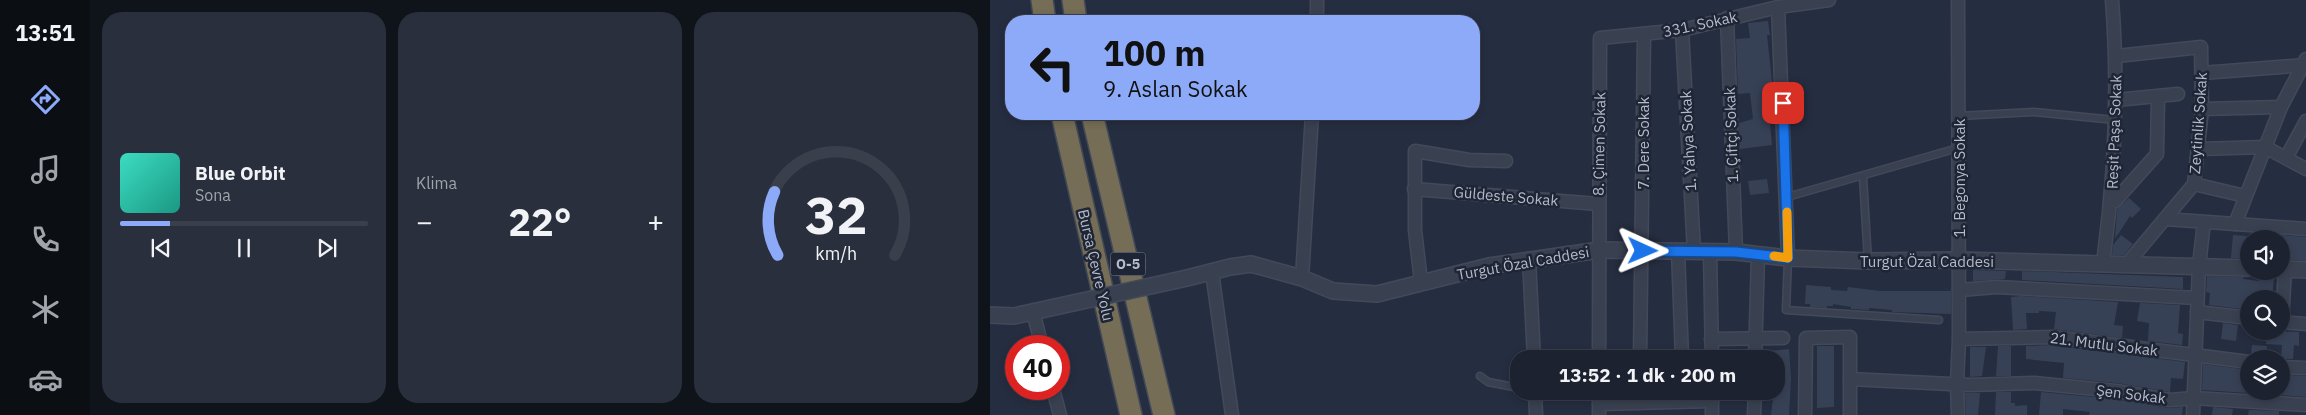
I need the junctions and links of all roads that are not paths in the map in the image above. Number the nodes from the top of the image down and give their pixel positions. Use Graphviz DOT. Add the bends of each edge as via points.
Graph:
graph roads {
  1 [pos="1042,0"];
  2 [pos="1073,0"];
  3 [pos="1317,0"];
  4 [pos="1829,0"];
  5 [pos="1958,0"];
  6 [pos="2112,0"];
  7 [pos="1778,8"];
  8 [pos="1044,15"];
  9 [pos="1075,15"];
  10 [pos="1317,15"];
  11 [pos="1727,18"];
  12 [pos="1682,30"];
  13 [pos="1644,35"];
  14 [pos="1600,38"];
  15 [pos="2117,56"];
  16 [pos="2305,63"];
  17 [pos="2202,73"];
  18 [pos="2178,94"];
  19 [pos="2158,97"];
  20 [pos="2116,100"];
  21 [pos="2281,107"];
  22 [pos="2202,109"];
  23 [pos="1958,116"];
  24 [pos="1063,120"];
  25 [pos="1093,120"];
  26 [pos="1312,120"];
  27 [pos="2116,120"];
  28 [pos="2306,121"];
  29 [pos="2265,147"];
  30 [pos="1958,148"];
  31 [pos="2199,149"];
  32 [pos="2286,158"];
  33 [pos="1506,161"];
  34 [pos="2306,169"];
  35 [pos="1863,177"];
  36 [pos="2194,184"];
  37 [pos="1414,189"];
  38 [pos="1787,196"];
  39 [pos="2245,196"];
  40 [pos="2111,202"];
  41 [pos="1598,204"];
  42 [pos="2165,219"];
  43 [pos="2204,222"];
  44 [pos="2235,224"];
  45 [pos="2306,230"];
  46 [pos="1600,250"];
  47 [pos="1643,251"];
  48 [pos="1678,251"];
  49 [pos="1694,252"];
  50 [pos="1710,252"];
  51 [pos="1736,252"];
  52 [pos="1758,254"];
  53 [pos="1788,258"];
  54 [pos="1529,259"];
  55 [pos="1958,260"];
  56 [pos="1868,261"];
  57 [pos="2103,263"];
  58 [pos="2126,265"];
  59 [pos="2199,266"];
  60 [pos="2240,268"];
  61 [pos="2290,269"];
  62 [pos="2306,270"];
  63 [pos="1212,272"];
  64 [pos="1302,278"];
  65 [pos="1421,282"];
  66 [pos="1959,290"];
  67 [pos="2198,298"];
  68 [pos="1033,312"];
  69 [pos="2197,312"];
  70 [pos="990,315"];
  71 [pos="2240,317"];
  72 [pos="1939,320"];
  73 [pos="2290,323"];
  74 [pos="2306,324"];
  75 [pos="1039,335"];
  76 [pos="1756,338"];
  77 [pos="1783,338"];
  78 [pos="1711,339"];
  79 [pos="1960,339"];
  80 [pos="1534,350"];
  81 [pos="1600,350"];
  82 [pos="1640,350"];
  83 [pos="1682,350"];
  84 [pos="1712,350"];
  85 [pos="1755,350"];
  86 [pos="2195,354"];
  87 [pos="2240,361"];
  88 [pos="2290,367"];
  89 [pos="2306,368"];
  90 [pos="1480,376"];
  91 [pos="1850,379"];
  92 [pos="1957,383"];
  93 [pos="1510,386"];
  94 [pos="2194,398"];
  95 [pos="1056,400"];
  96 [pos="1535,400"];
  97 [pos="1656,400"];
  98 [pos="1712,400"];
  99 [pos="1755,400"];
  100 [pos="1600,404"];
  101 [pos="2306,405"];
  102 [pos="1060,415"];
  103 [pos="1131,415"];
  104 [pos="1164,415"];
  105 [pos="1232,415"];
  106 [pos="1536,415"];
  107 [pos="1712,415"];
  108 [pos="1754,415"];
  109 [pos="1805,415"];
  110 [pos="1850,415"];
  111 [pos="1958,415"];
  112 [pos="2193,415"];
  1 -- 8 [label="highway"];
  2 -- 9 [label="highway"];
  3 -- 10 [label="street"];
  4 -- 7 [label="street, 331. Sokak"];
  5 -- 23 [label="street, 1. Begonya Sokak"];
  6 -- 15 [label="street, Reşit Paşa Sokak"];
  7 -- 11 [label="street, 331. Sokak"];
  7 -- 38 [label="street"];
  11 -- 12 [label="street, 331. Sokak"];
  11 -- 51 [label="street, 1. Çiftçi Sokak"];
  12 -- 13 [label="street, 331. Sokak"];
  12 -- 49 [label="street, 1. Yahya Sokak"];
  13 -- 14 [label="street, 331. Sokak"];
  13 -- 47 [label="street, 7. Dere Sokak"];
  14 -- 41 [label="street, 8. Çimen Sokak"];
  15 -- 17 [label="street, Zeytinlik Sokak" via="2201,47"];
  15 -- 20 [label="street, Reşit Paşa Sokak"];
  16 -- 17 [label="street"];
  16 -- 21 [label="street"];
  17 -- 22 [label="street, Zeytinlik Sokak"];
  18 -- 19 [label="street"];
  19 -- 20 [label="street"];
  19 -- 40 [label="street" via="2157,154"];
  20 -- 27 [label="street, Reşit Paşa Sokak"];
  21 -- 22 [label="street"];
  21 -- 29 [label="street"];
  22 -- 31 [label="street, Zeytinlik Sokak"];
  23 -- 27 [label="lane" via="2034,112"];
  23 -- 30 [label="street, 1. Begonya Sokak"];
  24 -- 103 [label="highway, Bursa Çevre Yolu / O-5"];
  25 -- 104 [label="highway, Bursa Çevre Yolu / O-5"];
  26 -- 64 [label="street"];
  27 -- 40 [label="street, Reşit Paşa Sokak"];
  28 -- 32 [label="street"];
  29 -- 31 [label="street"];
  29 -- 32 [label="street"];
  29 -- 39 [label="street"];
  30 -- 35 [label="lane"];
  30 -- 55 [label="street, 1. Begonya Sokak"];
  31 -- 36 [label="street, Zeytinlik Sokak"];
  32 -- 34 [label="street"];
  33 -- 37 [label="street" via="1469,160 1415,151"];
  35 -- 38 [label="lane"];
  35 -- 56 [label="lane"];
  36 -- 39 [label="street"];
  36 -- 42 [label="street, Zeytinlik Sokak"];
  37 -- 41 [label="street, Güldeste Sokak"];
  37 -- 65 [label="street"];
  38 -- 53 [label="street"];
  39 -- 44 [label="street"];
  40 -- 57 [label="street, Reşit Paşa Sokak"];
  41 -- 46 [label="street, 8. Çimen Sokak"];
  42 -- 43 [label="street"];
  42 -- 58 [label="street, Zeytinlik Sokak"];
  43 -- 44 [label="street"];
  43 -- 59 [label="street"];
  44 -- 45 [label="street"];
  46 -- 47 [label="street, Turgut Özal Caddesi"];
  46 -- 54 [label="street, Turgut Özal Caddesi"];
  46 -- 81 [label="street, 8. Çimen Sokak"];
  47 -- 48 [label="street, Turgut Özal Caddesi"];
  47 -- 82 [label="street, 7. Dere Sokak"];
  48 -- 49 [label="street, Turgut Özal Caddesi"];
  48 -- 83 [label="street"];
  49 -- 50 [label="street, Turgut Özal Caddesi"];
  50 -- 51 [label="street, Turgut Özal Caddesi"];
  50 -- 78 [label="street"];
  51 -- 52 [label="street, Turgut Özal Caddesi"];
  52 -- 53 [label="street, Turgut Özal Caddesi"];
  52 -- 76 [label="street"];
  53 -- 56 [label="street, Turgut Özal Caddesi"];
  53 -- 72 [label="lane" via="1786,310"];
  54 -- 65 [label="street, Turgut Özal Caddesi"];
  54 -- 80 [label="street"];
  55 -- 56 [label="street, Turgut Özal Caddesi"];
  55 -- 57 [label="street, Turgut Özal Caddesi"];
  55 -- 66 [label="street, 1. Begonya Sokak"];
  57 -- 58 [label="street, Turgut Özal Caddesi"];
  58 -- 59 [label="street, Turgut Özal Caddesi"];
  59 -- 60 [label="street, Turgut Özal Caddesi"];
  59 -- 67 [label="street"];
  61 -- 62 [label="street"];
  63 -- 64 [label="street, Turgut Özal Caddesi" via="1251,264"];
  63 -- 68 [label="street, Turgut Özal Caddesi, bridge"];
  63 -- 105 [label="street"];
  64 -- 65 [label="street, Turgut Özal Caddesi" via="1333,291 1355,294 1377,294"];
  66 -- 67 [label="street" via="1997,287"];
  66 -- 79 [label="street, 1. Begonya Sokak"];
  67 -- 69 [label="street"];
  68 -- 70 [label="street, Turgut Özal Caddesi" via="1014,316"];
  68 -- 75 [label="street"];
  69 -- 71 [label="street"];
  69 -- 86 [label="street"];
  73 -- 74 [label="street"];
  76 -- 77 [label="street"];
  76 -- 78 [label="street"];
  76 -- 85 [label="street"];
  78 -- 84 [label="street"];
  79 -- 86 [label="street, 21. Mutlu Sokak" via="2053,337"];
  79 -- 92 [label="street, 1. Begonya Sokak"];
  86 -- 87 [label="street, 21. Mutlu Sokak"];
  86 -- 94 [label="street"];
  88 -- 89 [label="street"];
  90 -- 93 [label="lane" via="1488,382"];
  91 -- 92 [label="street, Şen Sokak"];
  91 -- 109 [label="street" via="1850,337 1806,338"];
  91 -- 110 [label="street"];
  92 -- 94 [label="street, Şen Sokak" via="2034,383 2170,400"];
  92 -- 111 [label="street, 1. Begonya Sokak"];
  94 -- 101 [label="street, Şen Sokak"];
  94 -- 112 [label="street"];
  95 -- 102 [label="street"];
  96 -- 106 [label="street"];
  97 -- 100 [label="street"];
  98 -- 107 [label="street"];
  99 -- 108 [label="street"];
}
